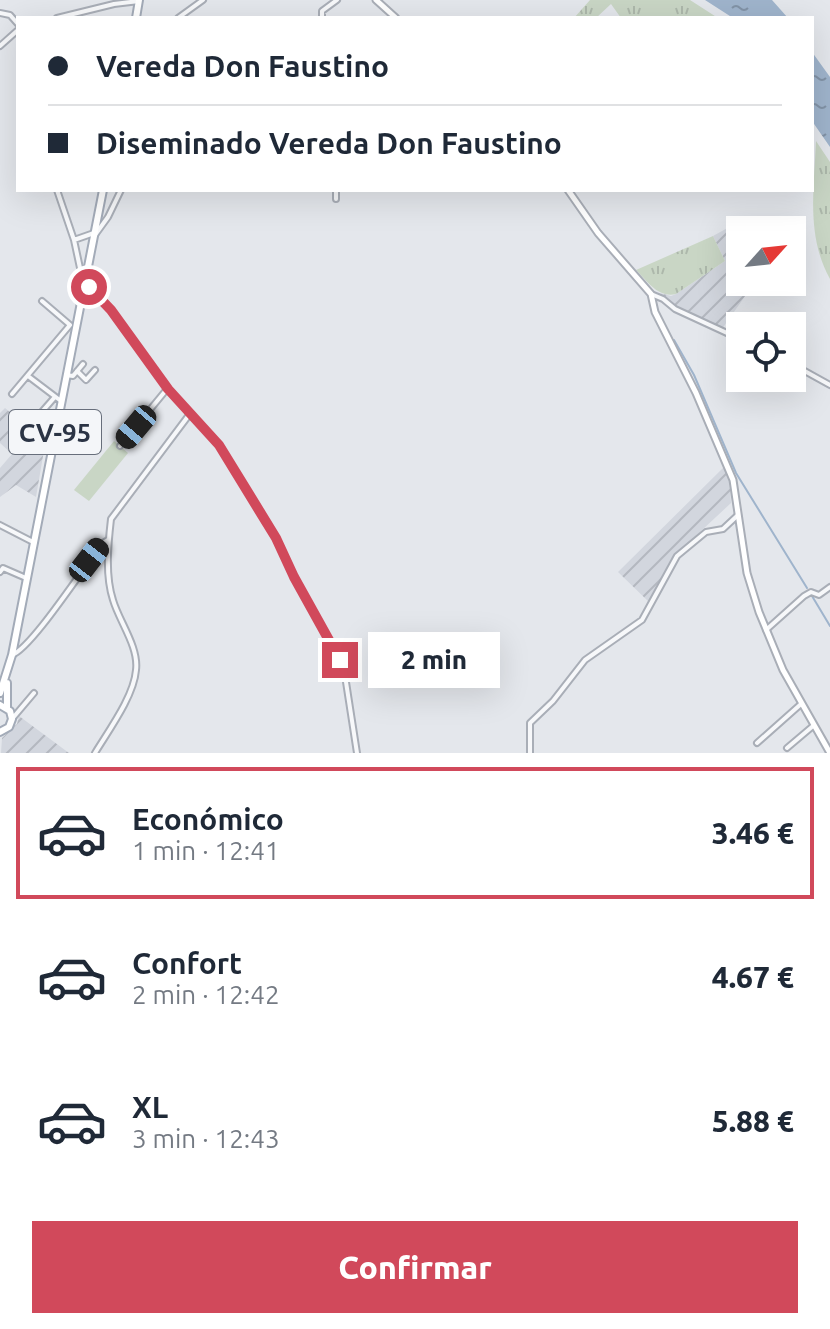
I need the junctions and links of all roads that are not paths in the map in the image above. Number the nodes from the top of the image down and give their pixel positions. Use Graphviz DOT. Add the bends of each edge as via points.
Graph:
graph roads {
  1 [pos="139,0"];
  2 [pos="203,0"];
  3 [pos="337,0"];
  4 [pos="376,0"];
  5 [pos="0,13"];
  6 [pos="65,16"];
  7 [pos="181,16"];
  8 [pos="322,16"];
  9 [pos="394,16"];
  10 [pos="16,24"];
  11 [pos="16,29"];
  12 [pos="0,46"];
  13 [pos="58,192"];
  14 [pos="103,192"];
  15 [pos="120,192"];
  16 [pos="336,192"];
  17 [pos="569,192"];
  18 [pos="336,199"];
  19 [pos="94,235"];
  20 [pos="74,240"];
  21 [pos="84,281"];
  22 [pos="651,294"];
  23 [pos="42,301"];
  24 [pos="72,327"];
  25 [pos="726,333"];
  26 [pos="83,364"];
  27 [pos="95,370"];
  28 [pos="77,371"];
  29 [pos="806,372"];
  30 [pos="66,375"];
  31 [pos="28,376"];
  32 [pos="830,385"];
  33 [pos="168,389"];
  34 [pos="12,394"];
  35 [pos="57,400"];
  36 [pos="40,414"];
  37 [pos="189,415"];
  38 [pos="120,446"];
  39 [pos="738,515"];
  40 [pos="0,525"];
  41 [pos="108,540"];
  42 [pos="33,542"];
  43 [pos="0,572"];
  44 [pos="26,578"];
  45 [pos="830,587"];
  46 [pos="766,630"];
  47 [pos="12,655"];
  48 [pos="7,675"];
  49 [pos="0,693"];
  50 [pos="34,693"];
  51 [pos="801,704"];
  52 [pos="4,706"];
  53 [pos="12,719"];
  54 [pos="813,726"];
  55 [pos="1,733"];
  56 [pos="757,743"];
  57 [pos="787,748"];
  58 [pos="95,753"];
  59 [pos="357,753"];
  60 [pos="530,753"];
  61 [pos="830,753"];
  1 -- 6 [label="street"];
  2 -- 7 [label="street"];
  3 -- 8 [label="street"];
  4 -- 9 [label="street"];
  5 -- 10 [label="street" via="10,15"];
  11 -- 12 [label="street"];
  13 -- 20 [label="street"];
  14 -- 19 [label="main road, CV-95"];
  15 -- 19 [label="street"];
  16 -- 18 [label="street"];
  17 -- 22 [label="street"];
  19 -- 20 [label="street"];
  19 -- 21 [label="main road, CV-95"];
  20 -- 21 [label="street"];
  21 -- 24 [label="main road, CV-95"];
  21 -- 33 [label="street"];
  22 -- 25 [label="street"];
  22 -- 39 [label="street" via="733,480"];
  23 -- 24 [label="street"];
  24 -- 30 [label="main road, CV-95"];
  24 -- 31 [label="street"];
  26 -- 28 [label="street"];
  27 -- 28 [label="street" via="86,380"];
  28 -- 30 [label="street"];
  29 -- 32 [label="street"];
  30 -- 35 [label="main road, CV-95"];
  31 -- 34 [label="street"];
  31 -- 35 [label="street"];
  33 -- 37 [label="street"];
  33 -- 38 [label="street"];
  35 -- 36 [label="street"];
  35 -- 42 [label="main road, CV-95"];
  37 -- 41 [label="street" via="111,519"];
  37 -- 59 [label="street" via="219,445 252,496 340,660"];
  39 -- 46 [label="street" via="747,573"];
  39 -- 60 [label="street" via="677,556 642,620 585,660 530,723"];
  40 -- 42 [label="street"];
  41 -- 47 [label="street" via="27,644"];
  41 -- 58 [label="street" via="111,595 137,667"];
  42 -- 44 [label="main road, CV-95"];
  43 -- 44 [label="street" via="3,568"];
  44 -- 47 [label="main road, CV-95"];
  45 -- 46 [label="street" via="804,596"];
  46 -- 51 [label="street"];
  47 -- 48 [label="main road, CV-95"];
  48 -- 49 [label="main road, CV-95"];
  48 -- 52 [label="main road, CV-95"];
  50 -- 53 [label="street"];
  51 -- 54 [label="street"];
  51 -- 56 [label="street"];
  52 -- 53 [label="main road, CV-95"];
  53 -- 55 [label="main road"];
  54 -- 57 [label="street"];
  54 -- 61 [label="street"];
}
